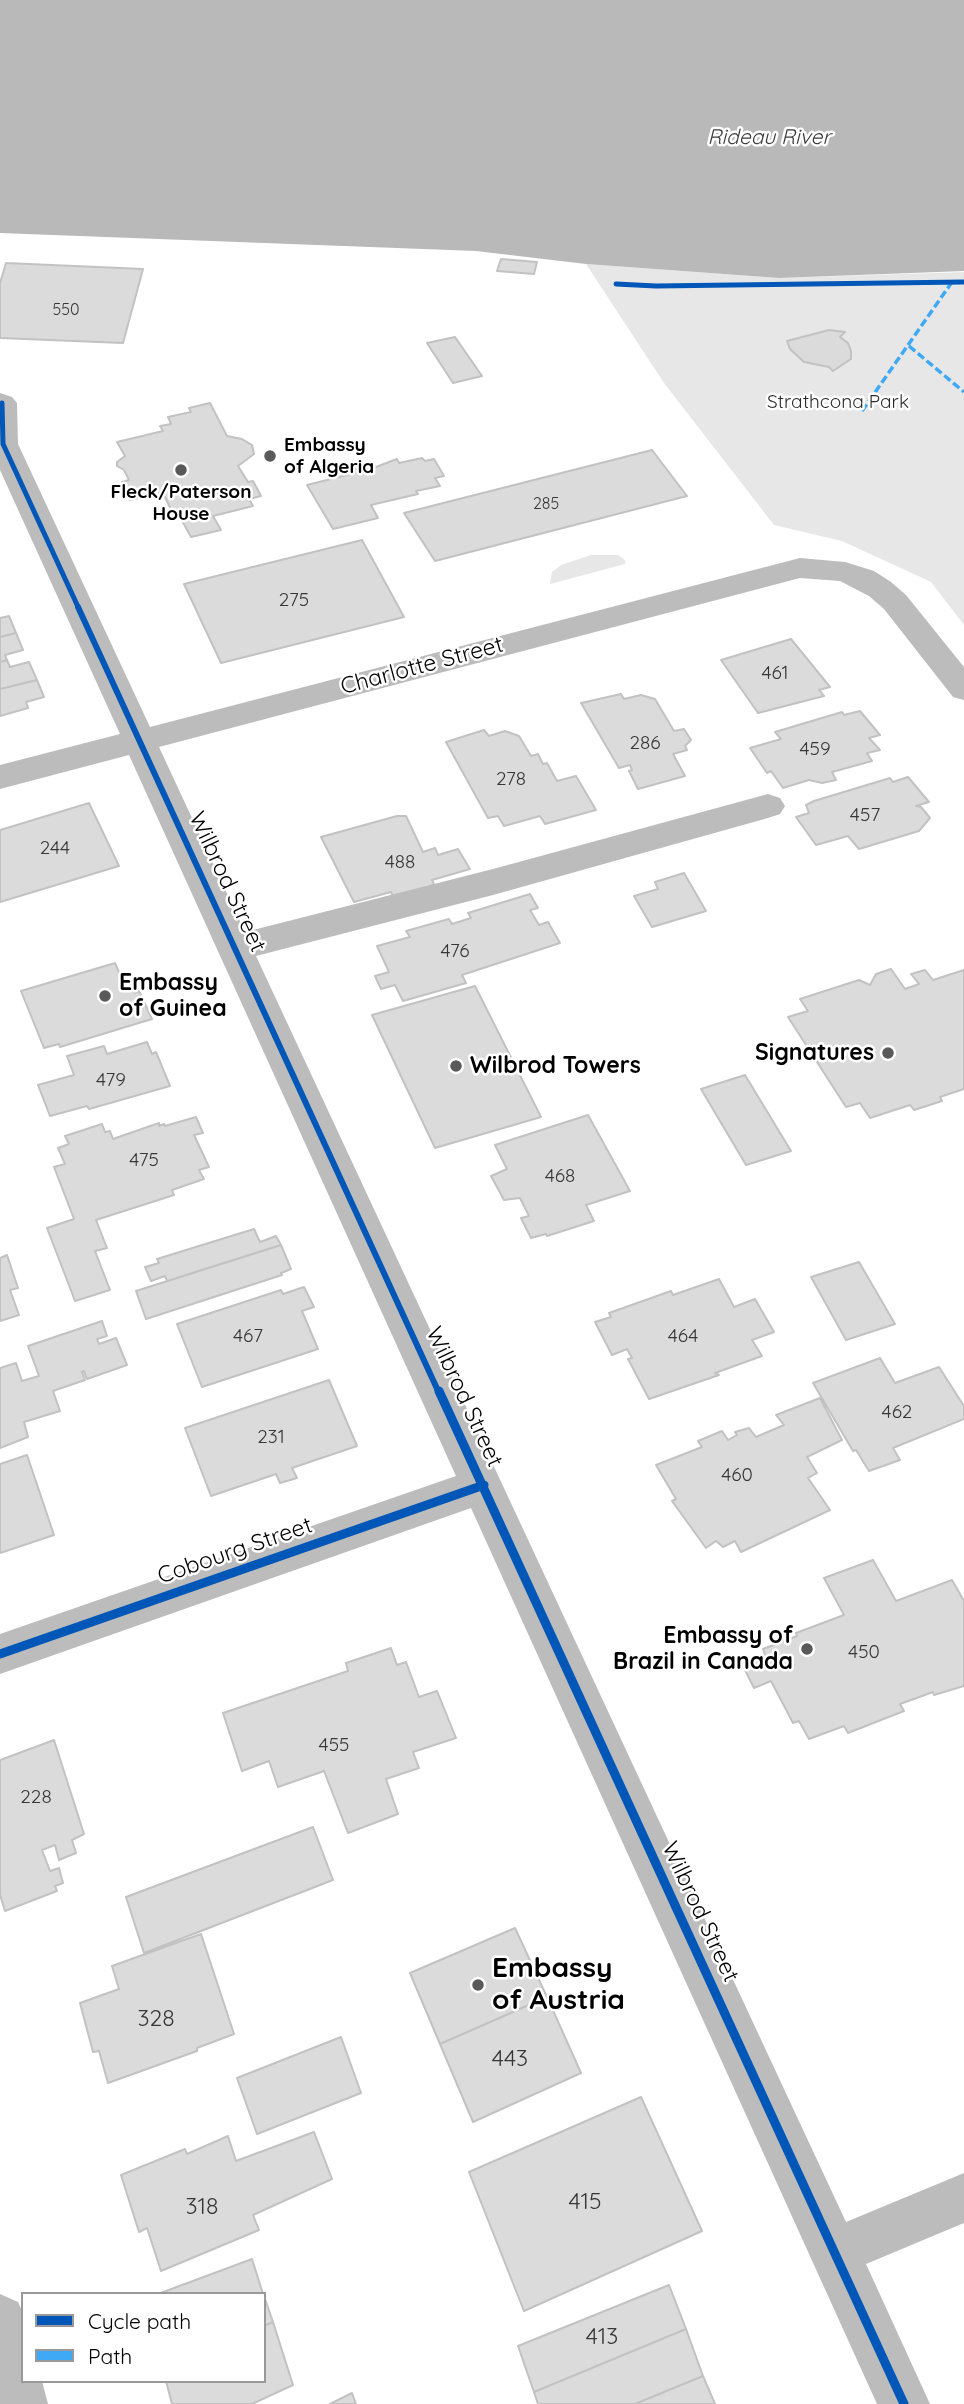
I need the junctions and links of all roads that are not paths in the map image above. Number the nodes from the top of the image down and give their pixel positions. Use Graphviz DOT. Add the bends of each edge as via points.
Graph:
graph roads {
  1 [pos="1,402"];
  2 [pos="964,689"];
  3 [pos="141,740"];
  4 [pos="0,777"];
  5 [pos="768,806"];
  6 [pos="236,948"];
  7 [pos="484,1485"];
  8 [pos="0,1654"];
  9 [pos="964,2198"];
  10 [pos="835,2252"];
  11 [pos="0,2320"];
  12 [pos="22,2404"];
  13 [pos="904,2404"];
  1 -- 3 [label="street, Wilbrod Street" via="3,444"];
  2 -- 3 [label="street, Charlotte Street" via="895,601 863,579 823,568 779,572"];
  3 -- 4 [label="street, Charlotte Street"];
  3 -- 6 [label="street, Wilbrod Street"];
  5 -- 6 [label="street"];
  6 -- 7 [label="street, Wilbrod Street"];
  7 -- 8 [label="street, Cobourg Street"];
  7 -- 10 [label="street, Wilbrod Street"];
  9 -- 10 [label="street"];
  10 -- 13 [label="street, Wilbrod Street"];
  11 -- 12 [label="street"];
}
